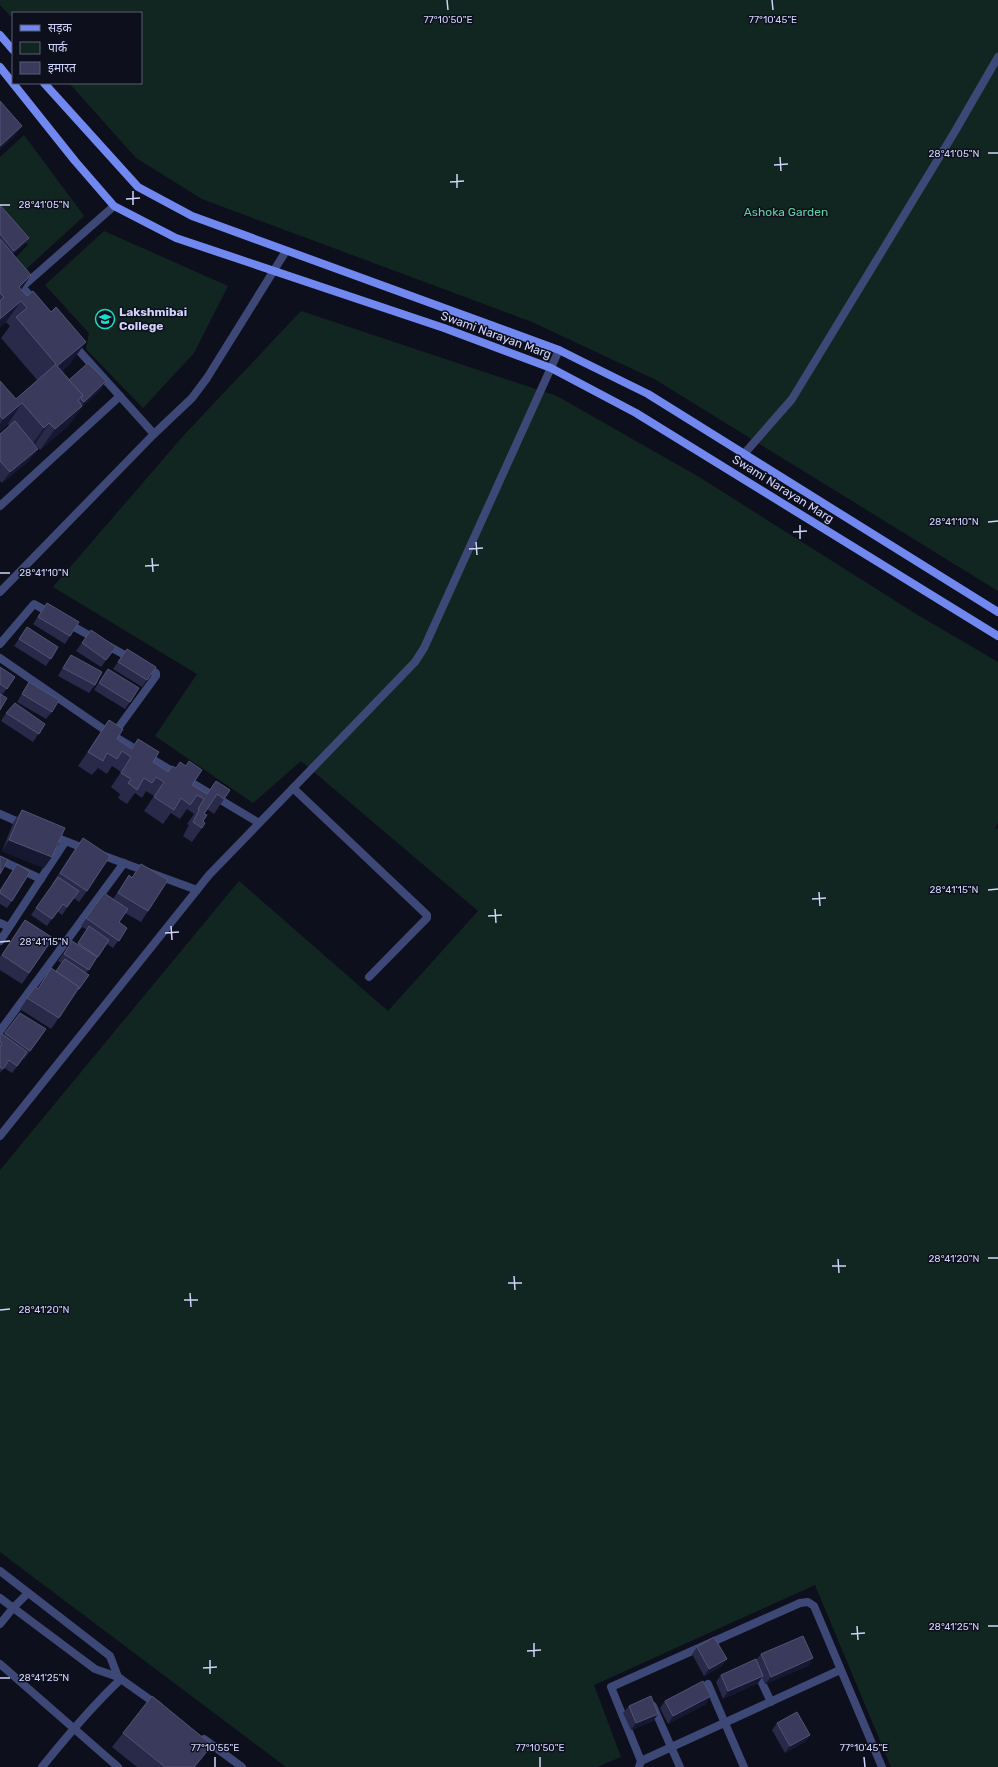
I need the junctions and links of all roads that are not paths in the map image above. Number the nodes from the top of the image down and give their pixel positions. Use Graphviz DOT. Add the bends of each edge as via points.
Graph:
graph roads {
  1 [pos="0,35"];
  2 [pos="12,49"];
  3 [pos="998,57"];
  4 [pos="0,67"];
  5 [pos="12,82"];
  6 [pos="14,84"];
  7 [pos="45,84"];
  8 [pos="114,206"];
  9 [pos="286,251"];
  10 [pos="273,270"];
  11 [pos="43,310"];
  12 [pos="68,338"];
  13 [pos="559,350"];
  14 [pos="551,368"];
  15 [pos="120,396"];
  16 [pos="154,434"];
  17 [pos="744,454"];
  18 [pos="0,506"];
  19 [pos="0,592"];
  20 [pos="998,612"];
  21 [pos="998,636"];
  22 [pos="0,644"];
  23 [pos="0,658"];
  24 [pos="112,735"];
  25 [pos="293,788"];
  26 [pos="0,814"];
  27 [pos="259,823"];
  28 [pos="29,826"];
  29 [pos="44,833"];
  30 [pos="66,842"];
  31 [pos="0,860"];
  32 [pos="124,863"];
  33 [pos="41,879"];
  34 [pos="197,890"];
  35 [pos="0,923"];
  36 [pos="9,927"];
  37 [pos="0,941"];
  38 [pos="369,977"];
  39 [pos="0,1031"];
  40 [pos="0,1136"];
  41 [pos="0,1571"];
  42 [pos="28,1593"];
  43 [pos="0,1598"];
  44 [pos="13,1608"];
  45 [pos="0,1624"];
  46 [pos="0,1664"];
  47 [pos="755,1668"];
  48 [pos="840,1670"];
  49 [pos="120,1678"];
  50 [pos="708,1684"];
  51 [pos="771,1702"];
  52 [pos="653,1706"];
  53 [pos="166,1712"];
  54 [pos="726,1722"];
  55 [pos="73,1729"];
  56 [pos="197,1735"];
  57 [pos="672,1747"];
  58 [pos="640,1764"];
  59 [pos="42,1767"];
  60 [pos="118,1767"];
  61 [pos="242,1767"];
  62 [pos="680,1767"];
  63 [pos="744,1767"];
  64 [pos="882,1767"];
  1 -- 2 [label="main road"];
  3 -- 17 [label="street" via="792,399"];
  4 -- 5 [label="main road, Swami Narayan Marg"];
  6 -- 8 [label="main road, Swami Narayan Marg"];
  7 -- 9 [label="main road, Swami Narayan Marg" via="138,187 192,216"];
  8 -- 10 [label="main road, Swami Narayan Marg" via="176,238"];
  8 -- 11 [label="street" via="20,285"];
  9 -- 10 [label="street"];
  9 -- 13 [label="main road, Swami Narayan Marg"];
  10 -- 14 [label="main road, Swami Narayan Marg" via="444,328"];
  10 -- 16 [label="street" via="207,378 192,398"];
  12 -- 15 [label="street"];
  13 -- 14 [label="street"];
  13 -- 17 [label="main road, Swami Narayan Marg" via="648,394"];
  14 -- 21 [label="main road, Swami Narayan Marg" via="636,412"];
  14 -- 25 [label="street" via="424,648 415,662"];
  15 -- 16 [label="street"];
  15 -- 18 [label="street"];
  16 -- 19 [label="street"];
  17 -- 20 [label="main road, Swami Narayan Marg"];
  22 -- 24 [label="street" via="34,604 156,673"];
  23 -- 24 [label="street"];
  24 -- 27 [label="street"];
  25 -- 27 [label="street"];
  25 -- 38 [label="street" via="428,914 427,918"];
  26 -- 28 [label="street"];
  27 -- 34 [label="street"];
  29 -- 30 [label="street"];
  30 -- 32 [label="street"];
  30 -- 33 [label="street"];
  31 -- 33 [label="street"];
  32 -- 34 [label="street"];
  32 -- 39 [label="street"];
  33 -- 36 [label="street"];
  34 -- 40 [label="street"];
  35 -- 36 [label="street"];
  36 -- 37 [label="street"];
  41 -- 42 [label="street"];
  42 -- 44 [label="street"];
  42 -- 49 [label="street" via="110,1656"];
  43 -- 44 [label="street"];
  44 -- 45 [label="street"];
  44 -- 49 [label="street" via="96,1669"];
  46 -- 55 [label="street"];
  47 -- 51 [label="street"];
  48 -- 51 [label="street"];
  48 -- 58 [label="street" via="814,1606 808,1602 800,1603 611,1687"];
  48 -- 64 [label="street"];
  49 -- 53 [label="street"];
  49 -- 55 [label="street"];
  50 -- 54 [label="street"];
  51 -- 54 [label="street"];
  52 -- 57 [label="street"];
  54 -- 57 [label="street"];
  54 -- 63 [label="street"];
  55 -- 59 [label="street"];
  55 -- 60 [label="street"];
  56 -- 61 [label="street"];
  57 -- 58 [label="street"];
  57 -- 62 [label="street"];
}
